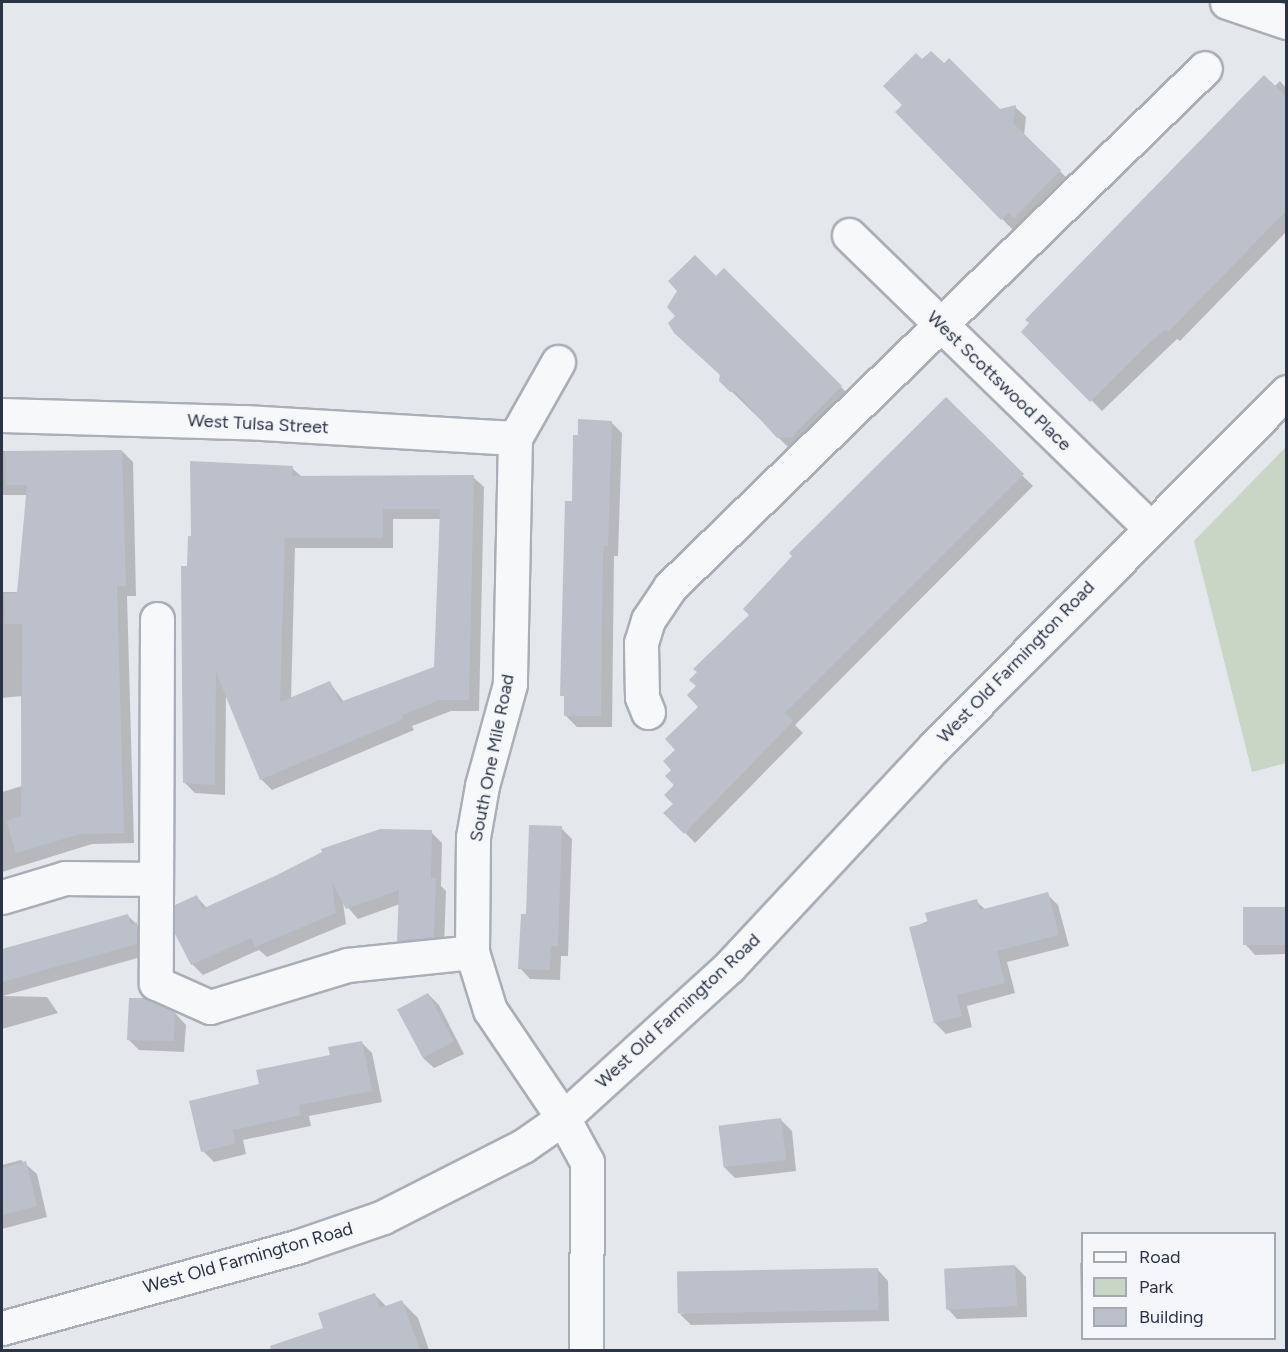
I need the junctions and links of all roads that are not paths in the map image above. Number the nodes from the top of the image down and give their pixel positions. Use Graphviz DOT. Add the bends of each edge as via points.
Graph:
graph roads {
  1 [pos="1227,2"];
  2 [pos="1287,22"];
  3 [pos="1204,68"];
  4 [pos="849,235"];
  5 [pos="941,324"];
  6 [pos="558,362"];
  7 [pos="1287,392"];
  8 [pos="2,414"];
  9 [pos="515,438"];
  10 [pos="1149,527"];
  11 [pos="158,619"];
  12 [pos="648,712"];
  13 [pos="156,879"];
  14 [pos="2,897"];
  15 [pos="472,952"];
  16 [pos="563,1118"];
  17 [pos="2,1328"];
  18 [pos="586,1350"];
  1 -- 2 [label="street"];
  3 -- 5 [label="street"];
  4 -- 5 [label="street, West Scottswood Place"];
  5 -- 10 [label="street, West Scottswood Place"];
  5 -- 12 [label="street" via="670,586 648,620 641,643 642,697"];
  6 -- 9 [label="street, South One Mile Road"];
  7 -- 10 [label="street, West Old Farmington Road"];
  8 -- 9 [label="street, West Tulsa Street" via="245,422"];
  9 -- 15 [label="street, South One Mile Road" via="510,684 482,786 473,837"];
  10 -- 16 [label="street, West Old Farmington Road" via="934,747 729,967"];
  11 -- 13 [label="street"];
  13 -- 14 [label="street" via="64,878"];
  13 -- 15 [label="street" via="156,982 210,1007 347,965"];
  15 -- 16 [label="street, South One Mile Road" via="490,1010"];
  16 -- 17 [label="street, West Old Farmington Road" via="523,1146 383,1217 300,1246"];
  16 -- 18 [label="street, South One Mile Road" via="587,1162"];
}
